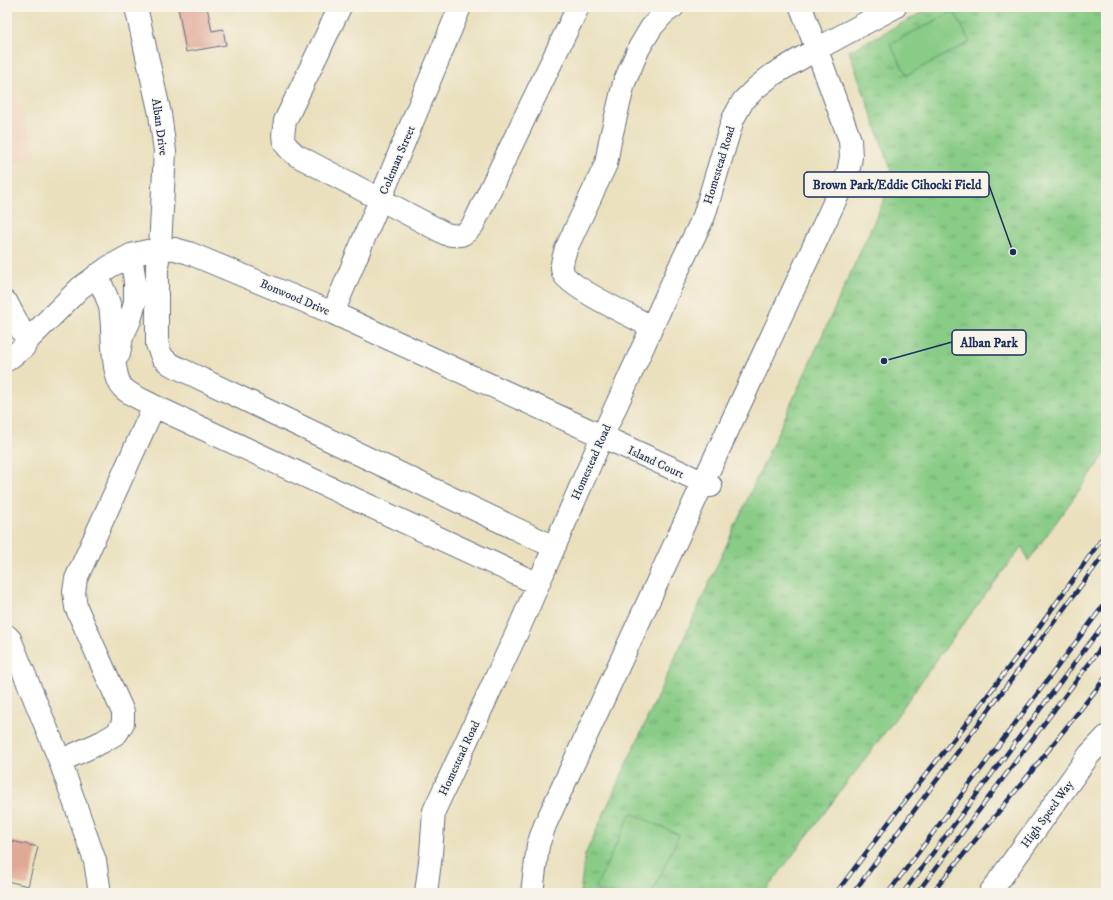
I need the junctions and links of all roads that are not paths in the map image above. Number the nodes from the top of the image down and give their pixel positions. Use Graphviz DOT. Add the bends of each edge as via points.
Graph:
graph roads {
  1 [pos="136,7"];
  2 [pos="340,7"];
  3 [pos="460,7"];
  4 [pos="578,7"];
  5 [pos="673,7"];
  6 [pos="801,7"];
  7 [pos="896,7"];
  8 [pos="808,53"];
  9 [pos="380,200"];
  10 [pos="160,248"];
  11 [pos="131,255"];
  12 [pos="97,275"];
  13 [pos="7,302"];
  14 [pos="333,313"];
  15 [pos="652,327"];
  16 [pos="27,341"];
  17 [pos="7,360"];
  18 [pos="116,371"];
  19 [pos="154,406"];
  20 [pos="602,437"];
  21 [pos="707,485"];
  22 [pos="554,547"];
  23 [pos="538,584"];
  24 [pos="7,636"];
  25 [pos="1106,737"];
  26 [pos="60,761"];
  27 [pos="100,893"];
  28 [pos="426,893"];
  29 [pos="532,893"];
  30 [pos="990,893"];
  1 -- 10 [label="street, Alban Drive" via="160,114 165,151"];
  2 -- 9 [label="street" via="285,121 282,136 285,146 296,155"];
  3 -- 9 [label="street, Coleman Street"];
  4 -- 9 [label="street" via="468,232 458,236 446,234"];
  5 -- 15 [label="street" via="651,28 639,48 624,83 606,164 562,262 563,272 568,279 585,292"];
  6 -- 8 [label="street"];
  7 -- 8 [label="street, Homestead Road"];
  8 -- 15 [label="street, Homestead Road" via="772,75 743,101 733,119 704,216"];
  8 -- 21 [label="street" via="850,140 851,157 848,173"];
  9 -- 14 [label="street, Coleman Street"];
  10 -- 11 [label="street, Bonwood Drive"];
  10 -- 14 [label="street, Bonwood Drive" via="189,253"];
  10 -- 22 [label="street, Alban Drive" via="157,266 158,344 162,357 170,364"];
  11 -- 12 [label="street, Bonwood Drive"];
  11 -- 18 [label="street" via="136,282 136,303 122,337"];
  12 -- 16 [label="street, Bonwood Drive" via="80,288"];
  12 -- 18 [label="street" via="110,308"];
  13 -- 16 [label="street"];
  14 -- 20 [label="street, Bonwood Drive"];
  15 -- 20 [label="street, Homestead Road"];
  16 -- 17 [label="street, Bonwood Drive" via="24,347"];
  18 -- 19 [label="street" via="124,388"];
  19 -- 23 [label="street"];
  19 -- 26 [label="street" via="76,579 74,592 76,607 123,712 123,723 117,733"];
  20 -- 21 [label="street, Island Court"];
  20 -- 22 [label="street, Homestead Road"];
  21 -- 29 [label="street" via="545,825 538,845"];
  22 -- 23 [label="street, Homestead Road"];
  23 -- 28 [label="street, Homestead Road" via="434,811"];
  24 -- 26 [label="street"];
  25 -- 30 [label="street, High Speed Way" via="1089,755"];
  26 -- 27 [label="street" via="95,861"];
}
